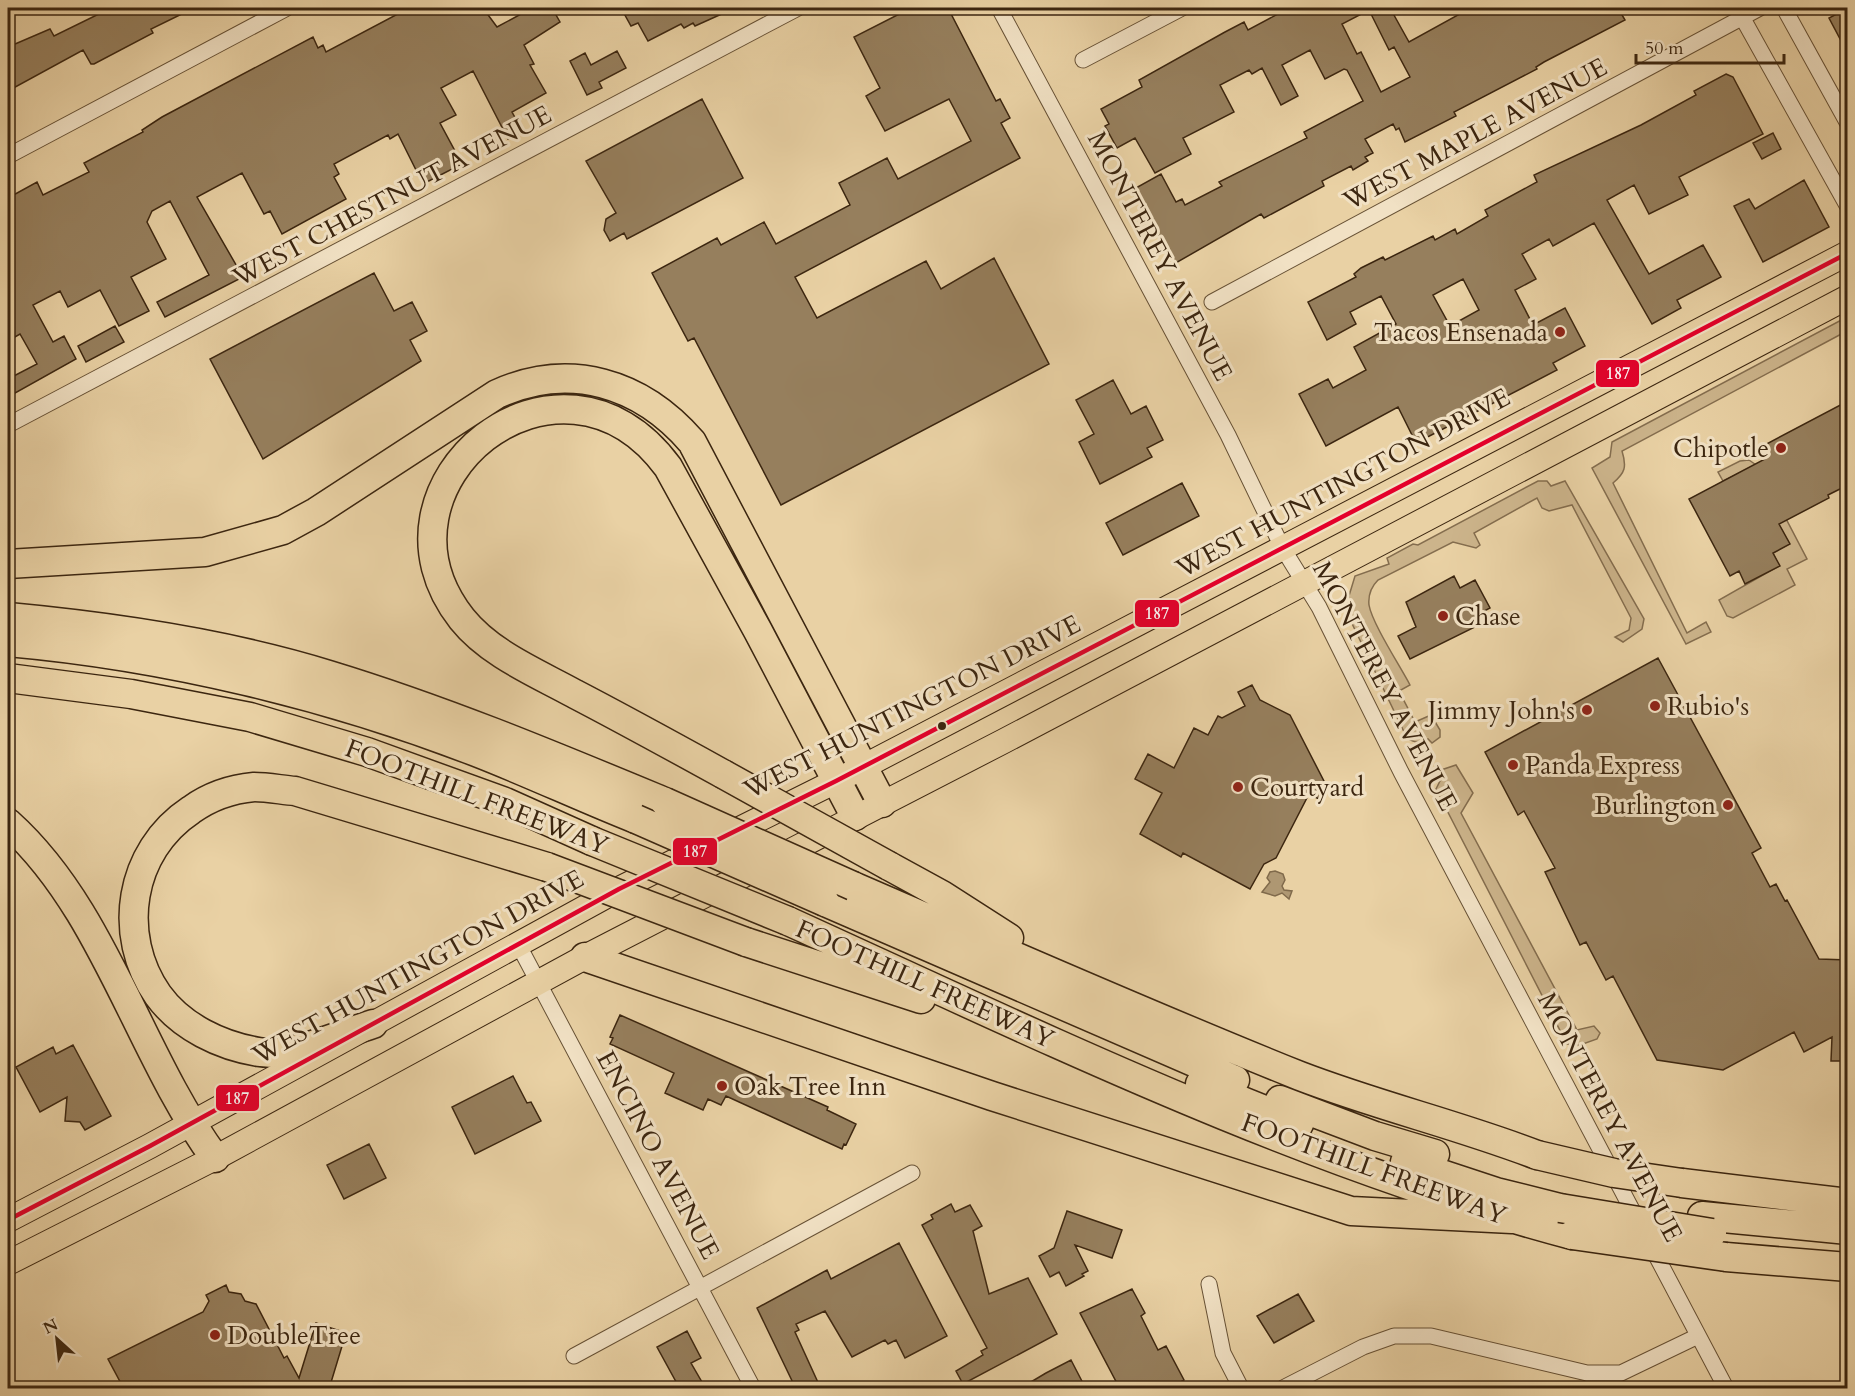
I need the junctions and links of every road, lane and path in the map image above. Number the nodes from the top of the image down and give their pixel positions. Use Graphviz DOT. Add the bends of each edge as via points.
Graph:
graph roads {
  1 [pos="286,8"];
  2 [pos="798,8"];
  3 [pos="999,8"];
  4 [pos="1182,8"];
  5 [pos="1760,8"];
  6 [pos="1784,8"];
  7 [pos="1740,12"];
  8 [pos="1083,60"];
  9 [pos="1848,124"];
  10 [pos="8,156"];
  11 [pos="1848,207"];
  12 [pos="1848,253"];
  13 [pos="1848,297"];
  14 [pos="1212,302"];
  15 [pos="8,425"];
  16 [pos="1282,547"];
  17 [pos="8,564"];
  18 [pos="1305,580"];
  19 [pos="8,617"];
  20 [pos="8,642"];
  21 [pos="8,660"];
  22 [pos="8,678"];
  23 [pos="863,766"];
  24 [pos="836,781"];
  25 [pos="882,803"];
  26 [pos="855,816"];
  27 [pos="8,823"];
  28 [pos="615,830"];
  29 [pos="806,912"];
  30 [pos="519,944"];
  31 [pos="585,957"];
  32 [pos="539,982"];
  33 [pos="1076,982"];
  34 [pos="374,1024"];
  35 [pos="1057,1043"];
  36 [pos="190,1124"];
  37 [pos="215,1158"];
  38 [pos="912,1173"];
  39 [pos="1848,1203"];
  40 [pos="1512,1219"];
  41 [pos="8,1220"];
  42 [pos="1848,1230"];
  43 [pos="1713,1236"];
  44 [pos="1848,1245"];
  45 [pos="8,1263"];
  46 [pos="1848,1267"];
  47 [pos="1209,1284"];
  48 [pos="701,1288"];
  49 [pos="1698,1336"];
  50 [pos="574,1356"];
  51 [pos="753,1389"];
  52 [pos="1241,1389"];
  53 [pos="1283,1389"];
  54 [pos="1726,1389"];
  1 -- 10 [label="street"];
  2 -- 15 [label="street, WEST CHESTNUT AVENUE"];
  3 -- 16 [label="street, MONTEREY AVENUE" via="1228,435"];
  4 -- 8 [label="street"];
  5 -- 7 [label="street, WEST MAPLE AVENUE"];
  6 -- 9 [label="street"];
  7 -- 11 [label="street"];
  7 -- 14 [label="street, WEST MAPLE AVENUE"];
  12 -- 16 [label="main road, WEST HUNTINGTON DRIVE"];
  13 -- 18 [label="main road"];
  16 -- 18 [label="street, MONTEREY AVENUE"];
  16 -- 23 [label="main road, WEST HUNTINGTON DRIVE"];
  17 -- 23 [label="highway" via="205,552 241,544 283,530 316,512 497,394 530,382 555,379 600,382 666,414 692,442"];
  18 -- 25 [label="main road"];
  18 -- 49 [label="street, MONTEREY AVENUE" via="1401,772"];
  19 -- 33 [label="highway, bridge" via="181,641 327,674 457,716 665,802"];
  20 -- 28 [label="highway" via="176,664 362,713 476,752"];
  21 -- 28 [label="highway" via="114,673 216,692 340,723 528,790"];
  22 -- 28 [label="highway, FOOTHILL FREEWAY" via="131,694 250,717 378,756 505,802"];
  23 -- 24 [label="main road, WEST HUNTINGTON DRIVE"];
  23 -- 25 [label="highway"];
  24 -- 26 [label="highway"];
  24 -- 30 [label="main road, WEST HUNTINGTON DRIVE"];
  24 -- 33 [label="highway, bridge" via="758,631 654,448 628,428 580,411 530,414 493,429 464,455 439,503 435,521 436,561 452,603 476,633 501,652 942,895"];
  25 -- 26 [label="main road"];
  26 -- 31 [label="main road"];
  27 -- 36 [label="highway" via="58,876"];
  28 -- 29 [label="highway, FOOTHILL FREEWAY, bridge"];
  28 -- 29 [label="highway, bridge"];
  29 -- 35 [label="highway, FOOTHILL FREEWAY"];
  29 -- 43 [label="highway" via="1375,1136 1556,1198"];
  30 -- 32 [label="street, ENCINO AVENUE"];
  30 -- 34 [label="main road, WEST HUNTINGTON DRIVE"];
  31 -- 32 [label="main road"];
  31 -- 40 [label="highway" via="992,1096 1351,1211"];
  32 -- 37 [label="main road"];
  32 -- 48 [label="street, ENCINO AVENUE"];
  33 -- 39 [label="highway, bridge" via="1302,1076 1537,1155 1682,1184"];
  34 -- 35 [label="highway, bridge" via="289,1051 260,1052 203,1034 172,1011 140,961 133,922 138,882 154,845 166,830 181,816 216,796 255,787 295,791 547,867 746,942"];
  34 -- 36 [label="main road, WEST HUNTINGTON DRIVE"];
  35 -- 40 [label="highway, FOOTHILL FREEWAY" via="1242,1123"];
  36 -- 37 [label="highway"];
  36 -- 41 [label="main road, WEST HUNTINGTON DRIVE"];
  37 -- 45 [label="main road"];
  38 -- 48 [label="street"];
  40 -- 43 [label="highway, FOOTHILL FREEWAY, bridge" via="1572,1235"];
  42 -- 43 [label="highway"];
  43 -- 44 [label="highway"];
  43 -- 46 [label="highway, FOOTHILL FREEWAY"];
  47 -- 52 [label="street" via="1223,1353"];
  48 -- 50 [label="street"];
  48 -- 51 [label="street, ENCINO AVENUE"];
  49 -- 53 [label="street" via="1621,1373 1587,1372 1431,1336 1394,1336 1362,1347"];
  49 -- 54 [label="street, MONTEREY AVENUE"];
}
